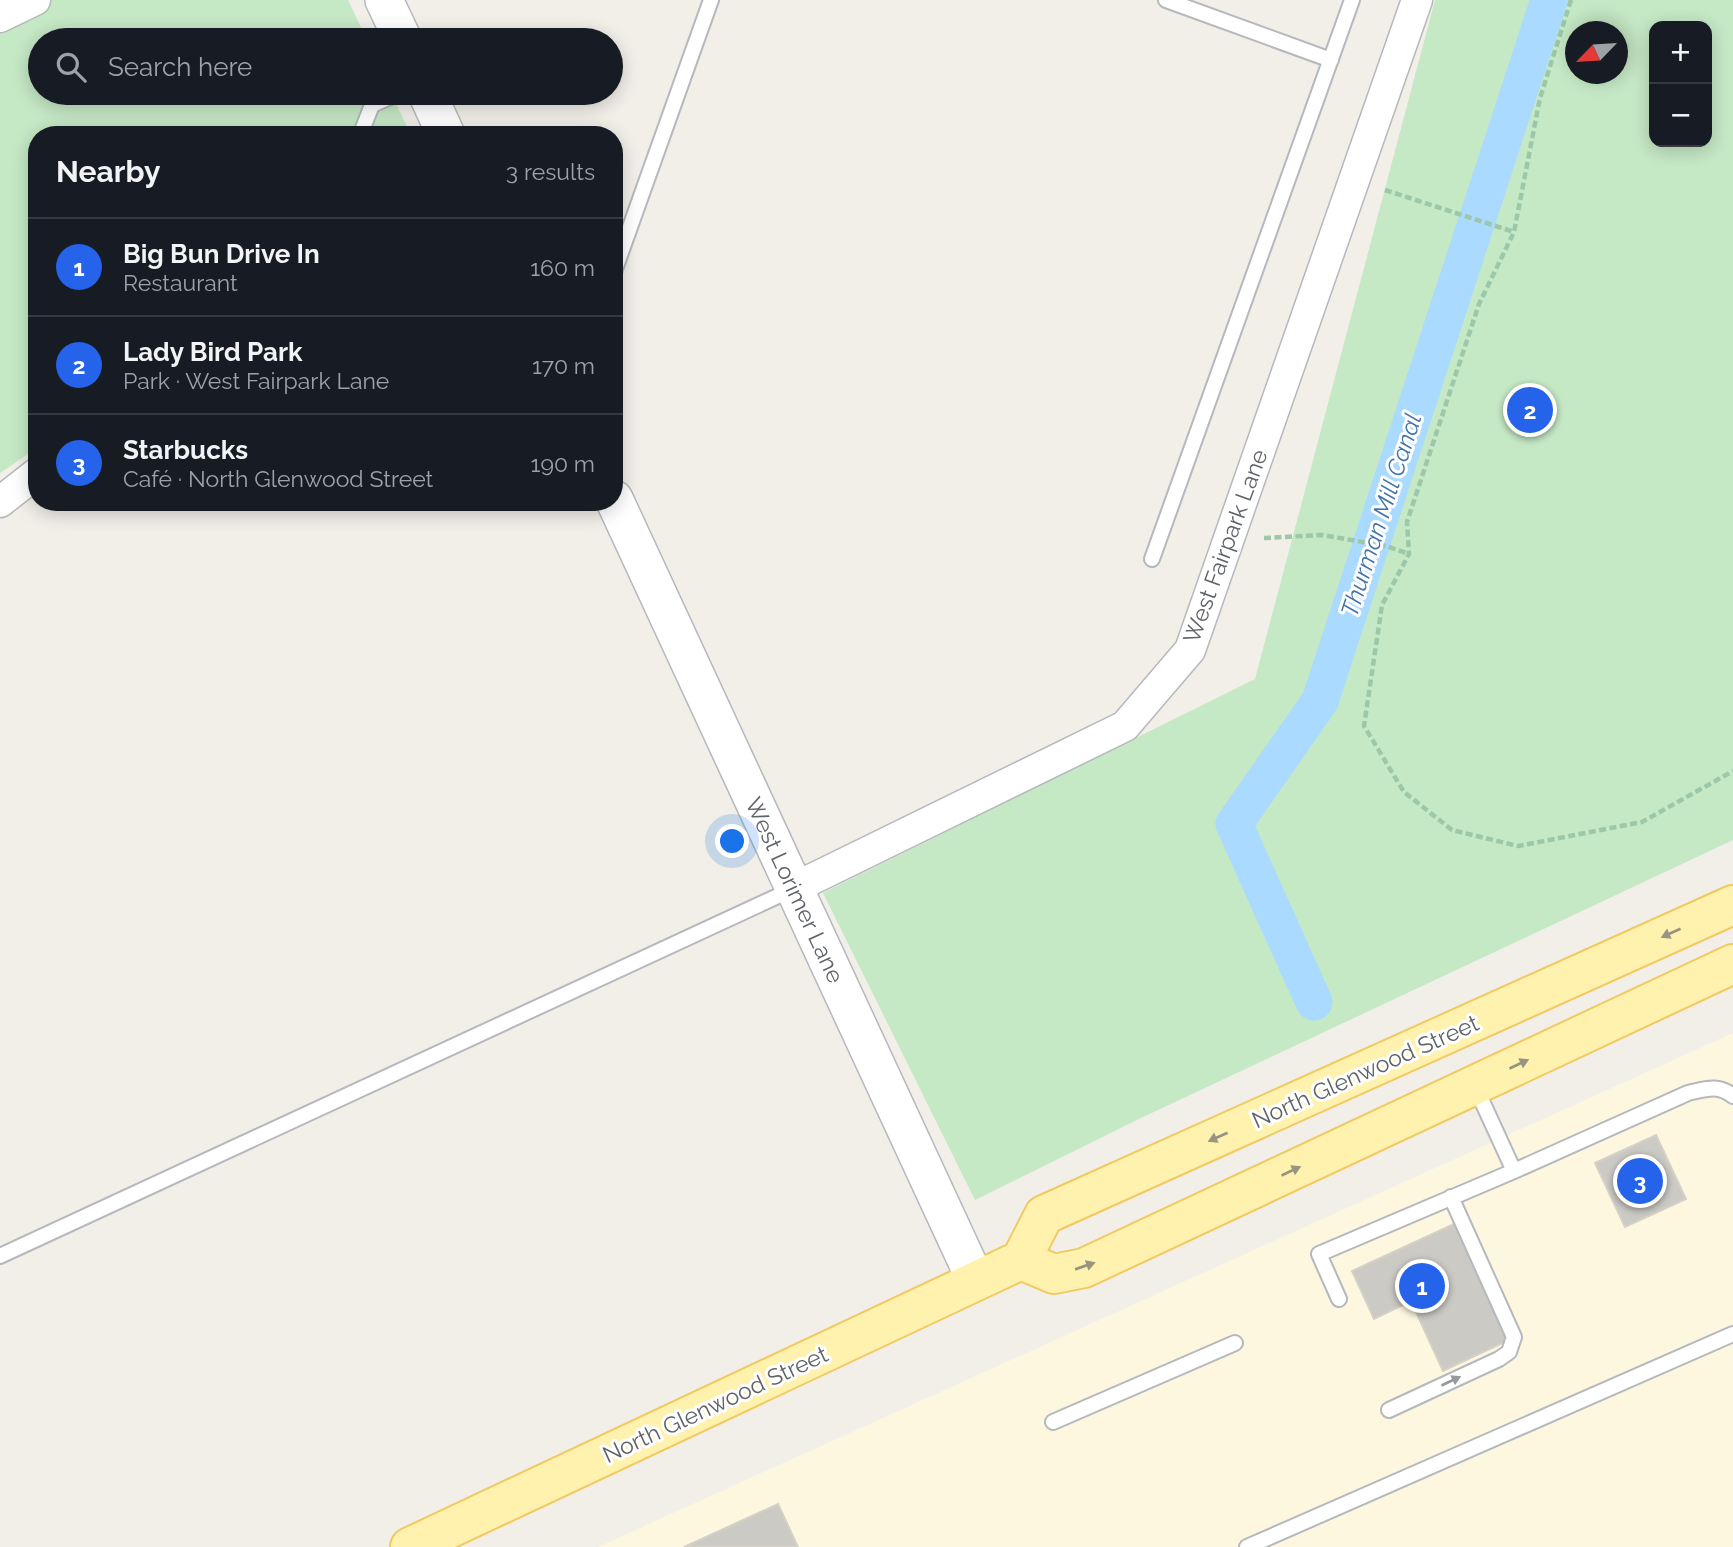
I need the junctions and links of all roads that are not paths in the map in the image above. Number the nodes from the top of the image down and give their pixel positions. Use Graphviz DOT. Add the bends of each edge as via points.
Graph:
graph roads {
  1 [pos="35,0"];
  2 [pos="384,0"];
  3 [pos="711,0"];
  4 [pos="1166,0"];
  5 [pos="1352,0"];
  6 [pos="1417,0"];
  7 [pos="0,17"];
  8 [pos="397,28"];
  9 [pos="1331,60"];
  10 [pos="374,105"];
  11 [pos="432,105"];
  12 [pos="364,126"];
  13 [pos="442,126"];
  14 [pos="623,247"];
  15 [pos="28,480"];
  16 [pos="0,502"];
  17 [pos="620,511"];
  18 [pos="1152,559"];
  19 [pos="794,888"];
  20 [pos="1733,905"];
  21 [pos="1733,964"];
  22 [pos="1475,1084"];
  23 [pos="1733,1096"];
  24 [pos="1514,1171"];
  25 [pos="1451,1197"];
  26 [pos="0,1256"];
  27 [pos="1021,1260"];
  28 [pos="976,1281"];
  29 [pos="1339,1299"];
  30 [pos="1733,1334"];
  31 [pos="1235,1343"];
  32 [pos="1389,1410"];
  33 [pos="1053,1422"];
  34 [pos="410,1547"];
  35 [pos="1247,1547"];
  1 -- 7 [label="street"];
  2 -- 8 [label="street"];
  3 -- 14 [label="lane"];
  4 -- 9 [label="lane"];
  5 -- 9 [label="lane"];
  6 -- 19 [label="street, West Fairpark Lane" via="1190,650 1125,726"];
  9 -- 18 [label="lane"];
  10 -- 12 [label="lane"];
  11 -- 13 [label="street"];
  15 -- 16 [label="street"];
  17 -- 19 [label="street, West Lorimer Lane"];
  19 -- 26 [label="lane"];
  19 -- 28 [label="street, West Lorimer Lane"];
  20 -- 27 [label="main road, North Glenwood Street, one-way" via="1044,1215"];
  22 -- 21 [label="main road, one-way"];
  22 -- 24 [label="lane"];
  27 -- 22 [label="main road, one-way" via="1054,1274 1084,1269"];
  23 -- 24 [label="lane" via="1712,1087 1688,1093"];
  24 -- 25 [label="lane"];
  25 -- 29 [label="lane" via="1319,1254"];
  32 -- 25 [label="lane, one-way" via="1499,1359 1509,1352 1514,1337"];
  27 -- 28 [label="main road, North Glenwood Street"];
  28 -- 34 [label="main road, North Glenwood Street"];
  30 -- 35 [label="lane"];
  31 -- 33 [label="lane"];
}
